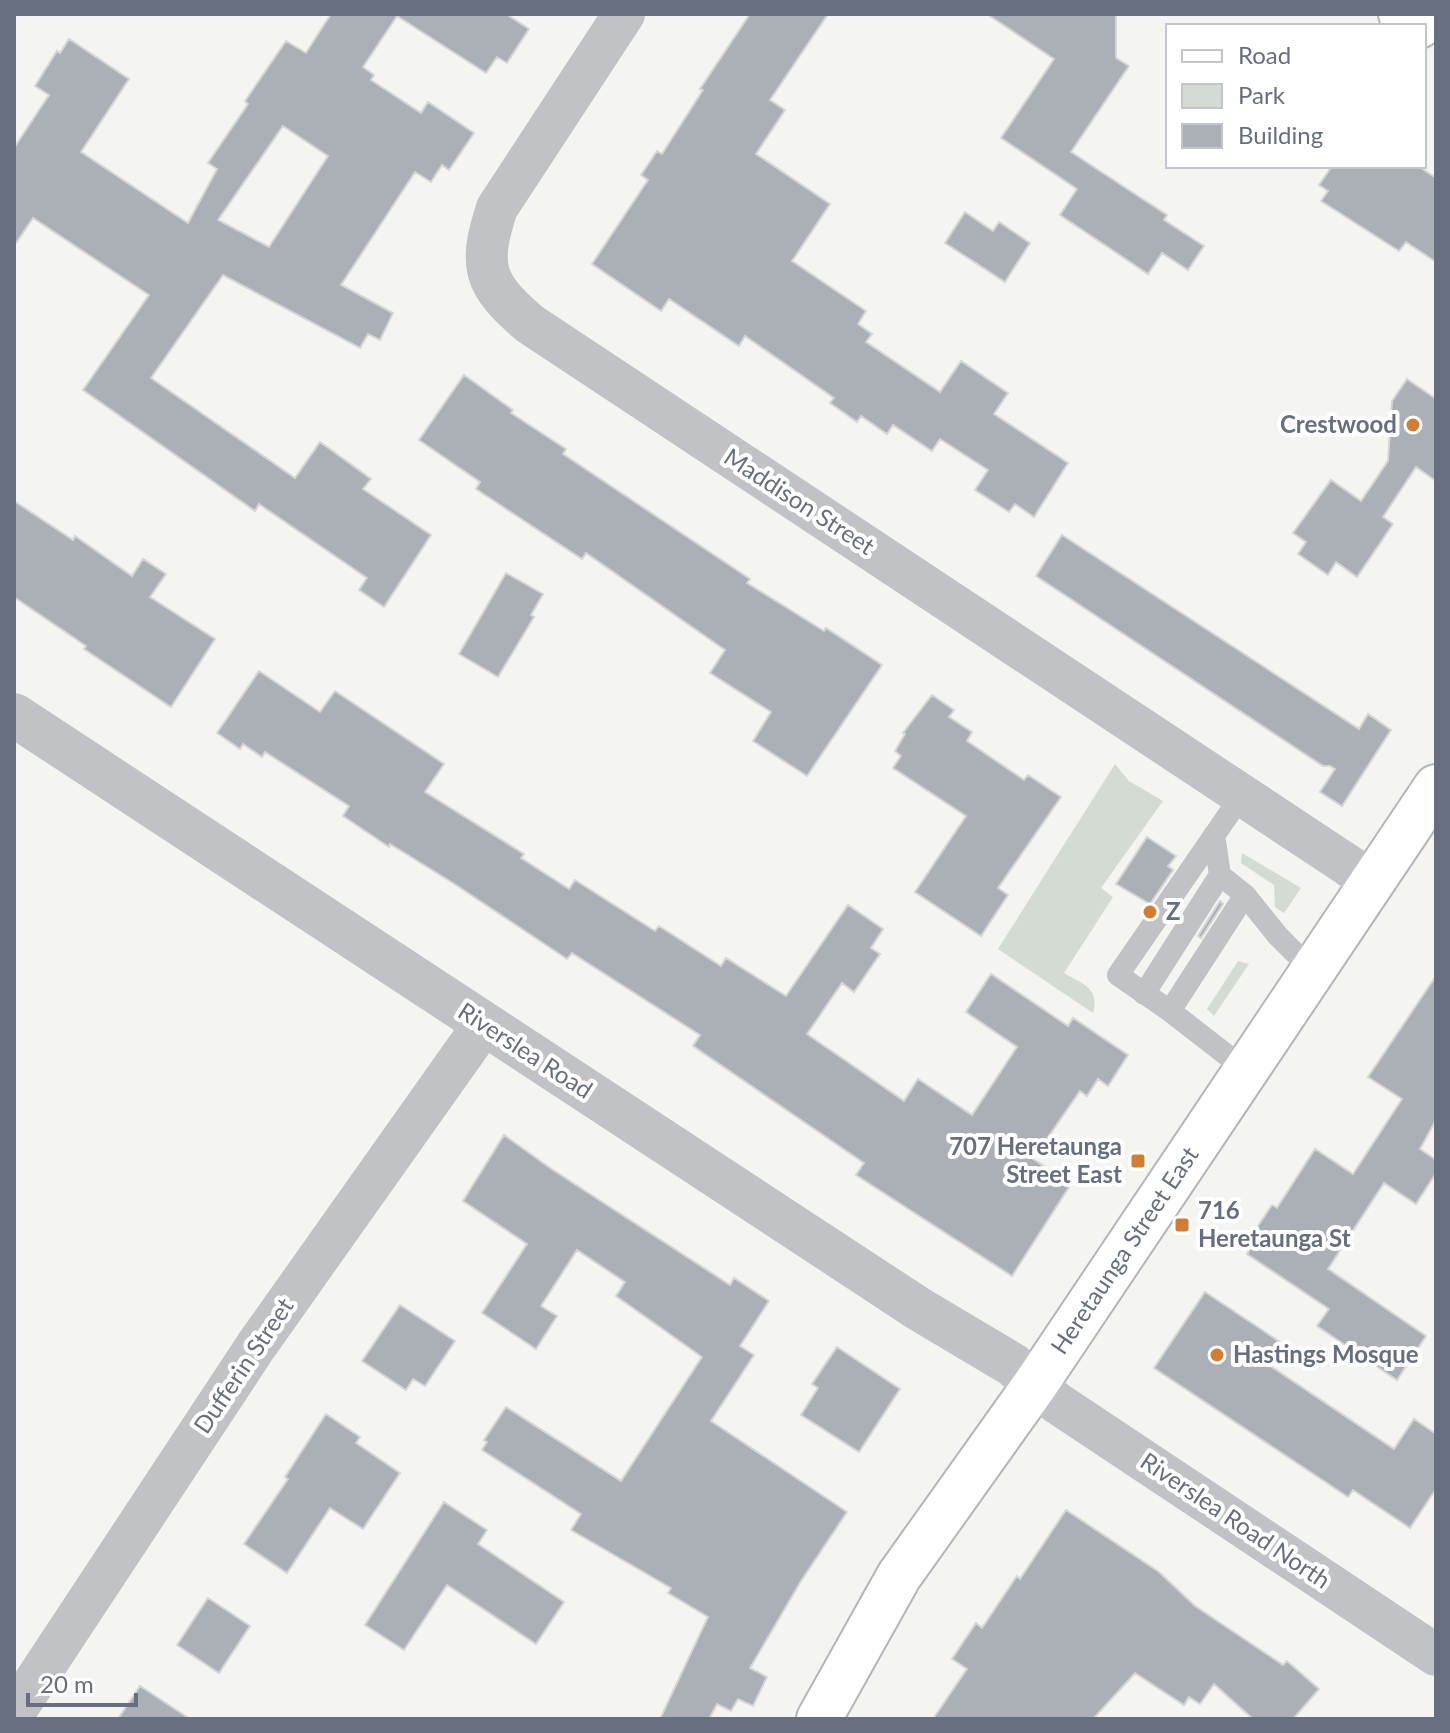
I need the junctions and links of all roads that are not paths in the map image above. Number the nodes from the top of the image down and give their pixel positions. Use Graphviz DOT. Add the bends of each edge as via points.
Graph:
graph roads {
  1 [pos="624,14"];
  2 [pos="14,715"];
  3 [pos="1242,795"];
  4 [pos="1429,812"];
  5 [pos="1214,835"];
  6 [pos="1220,875"];
  7 [pos="1372,883"];
  8 [pos="1245,895"];
  9 [pos="1313,971"];
  10 [pos="1144,994"];
  11 [pos="1170,1011"];
  12 [pos="484,1024"];
  13 [pos="1246,1070"];
  14 [pos="1035,1385"];
  15 [pos="1436,1655"];
  16 [pos="14,1713"];
  17 [pos="819,1719"];
  1 -- 3 [label="street, Maddison Street" via="497,208 485,260 504,302"];
  2 -- 12 [label="street, Riverslea Road"];
  3 -- 5 [label="lane"];
  3 -- 7 [label="street, Maddison Street"];
  4 -- 7 [label="main road, Heretaunga Street East"];
  5 -- 6 [label="lane"];
  5 -- 10 [label="lane" via="1118,975"];
  6 -- 8 [label="lane"];
  6 -- 10 [label="lane"];
  7 -- 9 [label="main road, Heretaunga Street East"];
  8 -- 9 [label="lane"];
  8 -- 11 [label="lane"];
  9 -- 13 [label="main road, Heretaunga Street East"];
  10 -- 11 [label="lane"];
  11 -- 13 [label="lane"];
  12 -- 14 [label="street, Riverslea Road" via="1013,1365"];
  12 -- 16 [label="street, Dufferin Street" via="256,1346"];
  13 -- 14 [label="main road, Heretaunga Street East"];
  14 -- 15 [label="street, Riverslea Road North"];
  14 -- 17 [label="main road, Heretaunga Street East" via="899,1576"];
}
